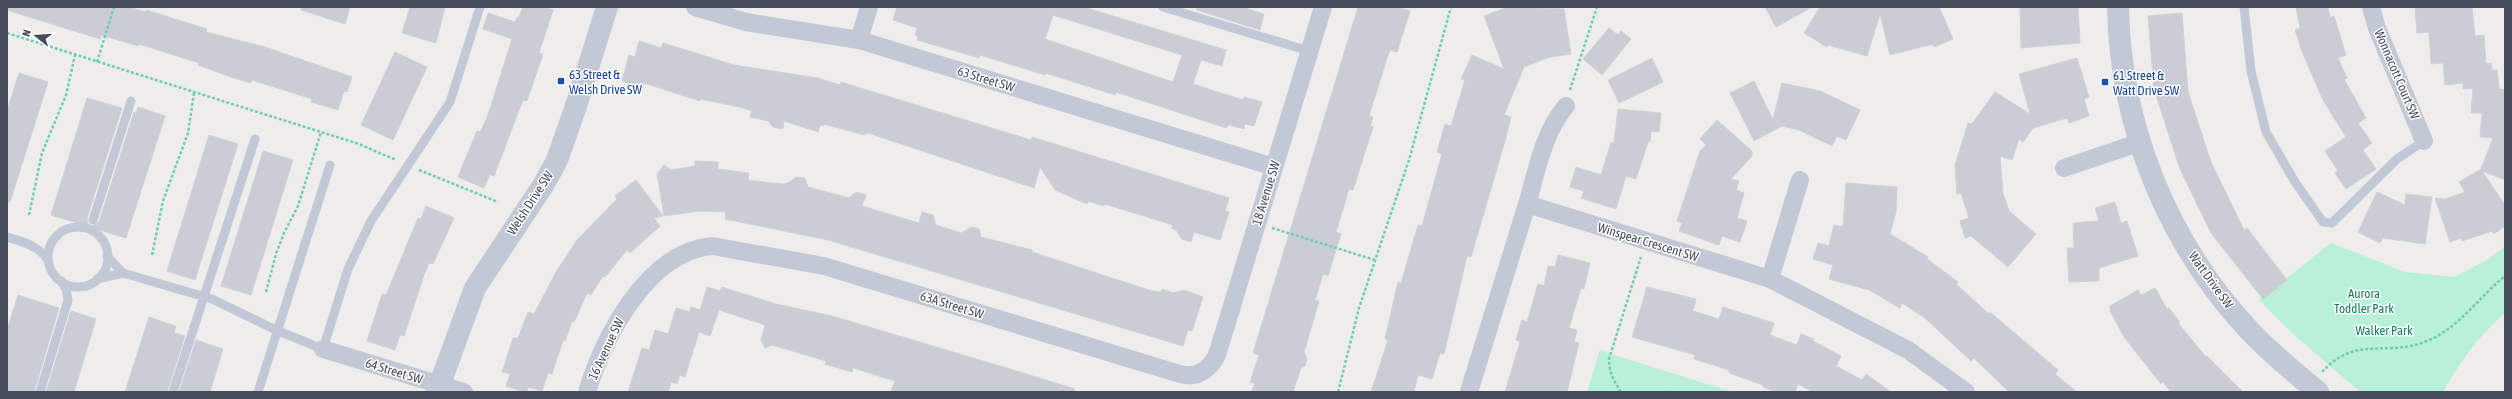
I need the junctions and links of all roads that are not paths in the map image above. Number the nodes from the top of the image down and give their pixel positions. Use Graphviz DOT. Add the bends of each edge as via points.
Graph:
graph roads {
  1 [pos="480,7"];
  2 [pos="607,7"];
  3 [pos="695,7"];
  4 [pos="869,7"];
  5 [pos="1163,7"];
  6 [pos="1323,7"];
  7 [pos="2118,7"];
  8 [pos="2244,7"];
  9 [pos="2371,7"];
  10 [pos="858,40"];
  11 [pos="1309,51"];
  12 [pos="131,101"];
  13 [pos="1566,106"];
  14 [pos="255,140"];
  15 [pos="2424,141"];
  16 [pos="2141,142"];
  17 [pos="330,165"];
  18 [pos="1274,167"];
  19 [pos="2064,168"];
  20 [pos="1800,180"];
  21 [pos="1527,204"];
  22 [pos="94,220"];
  23 [pos="7,237"];
  24 [pos="52,241"];
  25 [pos="34,246"];
  26 [pos="700,247"];
  27 [pos="107,256"];
  28 [pos="48,260"];
  29 [pos="123,273"];
  30 [pos="97,279"];
  31 [pos="1770,279"];
  32 [pos="60,281"];
  33 [pos="84,286"];
  34 [pos="204,296"];
  35 [pos="68,300"];
  36 [pos="278,331"];
  37 [pos="323,349"];
  38 [pos="1201,373"];
  39 [pos="2318,383"];
  40 [pos="439,388"];
  41 [pos="40,392"];
  42 [pos="173,392"];
  43 [pos="258,392"];
  44 [pos="464,392"];
  45 [pos="587,392"];
  46 [pos="1469,392"];
  47 [pos="1966,392"];
  1 -- 37 [label="lane" via="450,102 371,221 356,249"];
  2 -- 40 [label="street, Welsh Drive SW" via="557,160 475,288"];
  3 -- 10 [label="street, 63 Street SW" via="746,22"];
  4 -- 10 [label="street"];
  5 -- 11 [label="lane"];
  6 -- 11 [label="street, 18 Avenue SW"];
  7 -- 16 [label="street, Watt Drive SW" via="2123,69"];
  8 -- 15 [label="lane" via="2251,71 2266,132 2295,182 2323,222 2332,223 2397,159"];
  9 -- 15 [label="street, Wonnacott Court SW" via="2377,28"];
  10 -- 18 [label="street, 63 Street SW"];
  11 -- 18 [label="street, 18 Avenue SW"];
  12 -- 22 [label="lane"];
  13 -- 21 [label="street" via="1555,118 1548,133"];
  14 -- 34 [label="lane"];
  16 -- 19 [label="street"];
  16 -- 39 [label="street, Watt Drive SW" via="2173,224 2200,269 2248,328"];
  17 -- 36 [label="lane"];
  18 -- 38 [label="street, 18 Avenue SW" via="1217,355"];
  20 -- 31 [label="street"];
  21 -- 31 [label="street, Winspear Crescent SW"];
  21 -- 46 [label="street"];
  23 -- 25 [label="lane"];
  24 -- 25 [label="lane"];
  24 -- 27 [label="lane" via="67,229 86,228 101,238"];
  24 -- 28 [label="lane"];
  25 -- 28 [label="lane" via="42,251"];
  26 -- 38 [label="street, 63A Street SW" via="722,246 802,261 1180,374 1188,376"];
  26 -- 45 [label="street, 16 Avenue SW" via="679,256 662,268 625,309 601,353"];
  27 -- 29 [label="lane"];
  27 -- 30 [label="lane" via="106,266"];
  28 -- 32 [label="lane" via="50,270"];
  29 -- 30 [label="lane"];
  29 -- 34 [label="lane"];
  30 -- 33 [label="lane"];
  31 -- 47 [label="street, Winspear Crescent SW" via="1908,350"];
  32 -- 33 [label="lane" via="74,287"];
  32 -- 35 [label="lane" via="66,289"];
  33 -- 35 [label="lane"];
  34 -- 36 [label="lane" via="258,319"];
  34 -- 42 [label="lane"];
  35 -- 41 [label="lane"];
  36 -- 37 [label="lane"];
  36 -- 43 [label="lane"];
  37 -- 40 [label="street, 64 Street SW"];
  40 -- 44 [label="street, 64 Street SW"];
}
